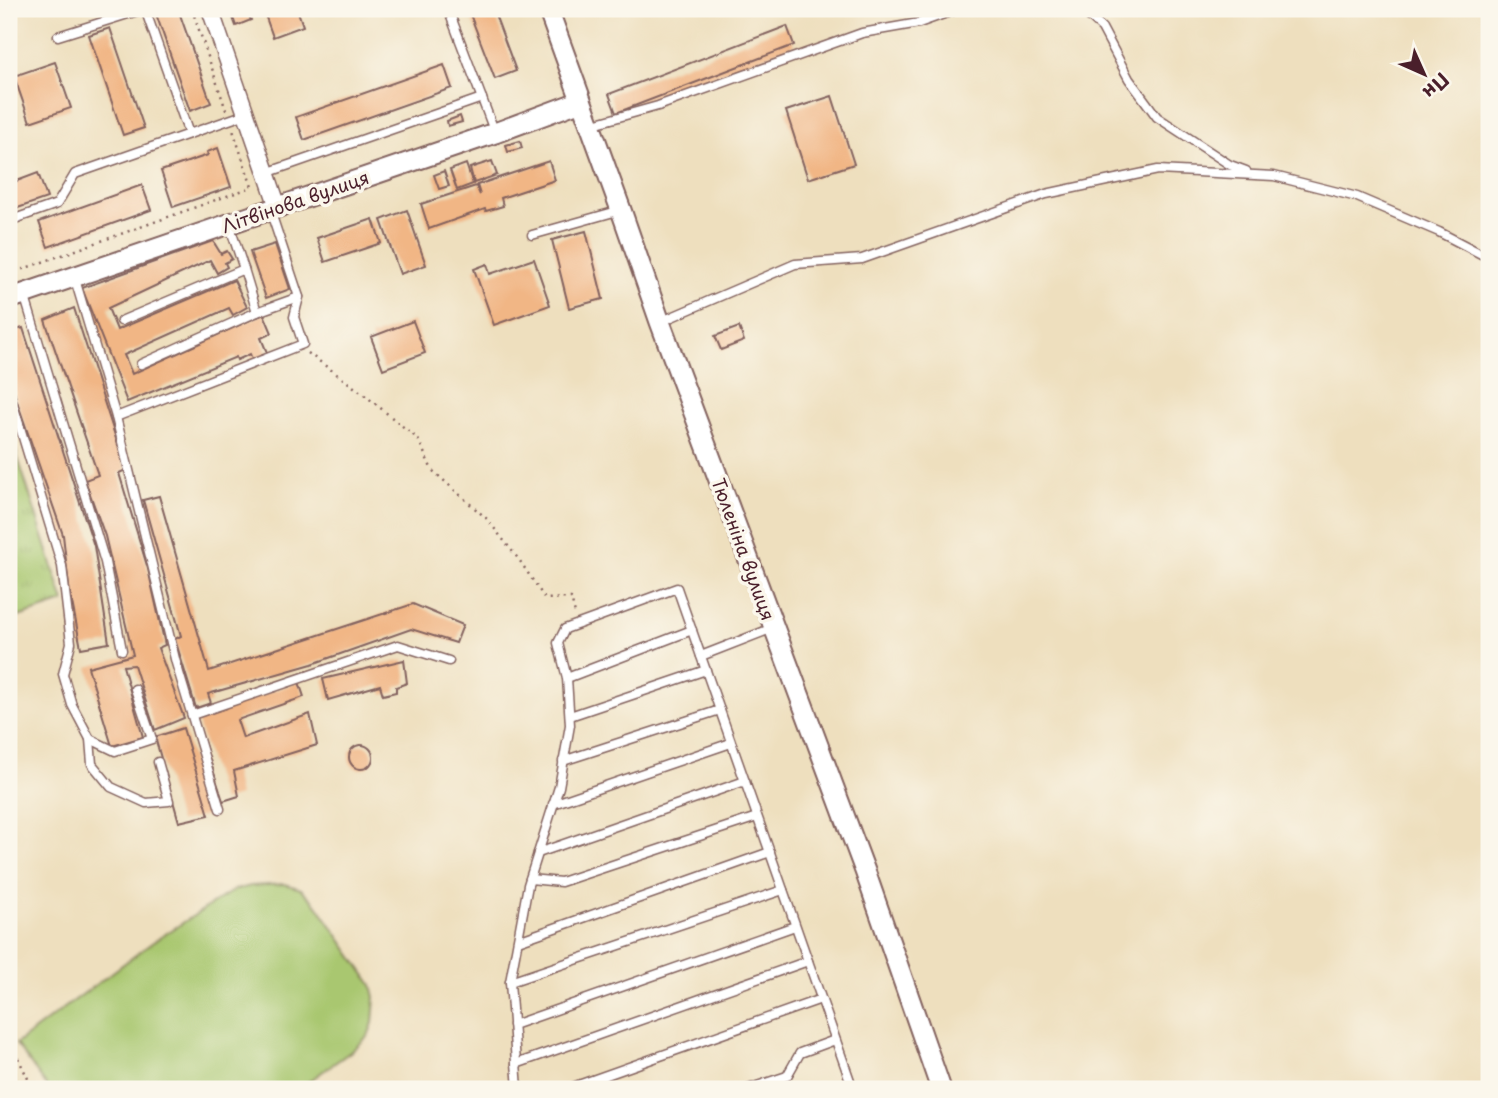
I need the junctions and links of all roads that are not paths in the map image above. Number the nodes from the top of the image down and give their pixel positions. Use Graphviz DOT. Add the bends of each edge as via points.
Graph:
graph roads {
  1 [pos="145,9"];
  2 [pos="210,9"];
  3 [pos="448,9"];
  4 [pos="548,9"];
  5 [pos="958,9"];
  6 [pos="1081,9"];
  7 [pos="58,36"];
  8 [pos="482,98"];
  9 [pos="581,101"];
  10 [pos="246,114"];
  11 [pos="590,125"];
  12 [pos="495,133"];
  13 [pos="189,134"];
  14 [pos="266,173"];
  15 [pos="1255,175"];
  16 [pos="274,209"];
  17 [pos="621,209"];
  18 [pos="9,221"];
  19 [pos="229,224"];
  20 [pos="532,235"];
  21 [pos="1489,258"];
  22 [pos="244,270"];
  23 [pos="74,276"];
  24 [pos="16,296"];
  25 [pos="299,297"];
  26 [pos="257,312"];
  27 [pos="121,321"];
  28 [pos="660,322"];
  29 [pos="141,364"];
  30 [pos="9,391"];
  31 [pos="116,417"];
  32 [pos="773,628"];
  33 [pos="692,630"];
  34 [pos="122,650"];
  35 [pos="701,656"];
  36 [pos="449,661"];
  37 [pos="706,670"];
  38 [pos="567,678"];
  39 [pos="135,690"];
  40 [pos="720,710"];
  41 [pos="192,715"];
  42 [pos="570,716"];
  43 [pos="90,740"];
  44 [pos="731,743"];
  45 [pos="564,761"];
  46 [pos="158,762"];
  47 [pos="745,781"];
  48 [pos="553,804"];
  49 [pos="220,809"];
  50 [pos="757,817"];
  51 [pos="770,852"];
  52 [pos="538,853"];
  53 [pos="530,879"];
  54 [pos="783,890"];
  55 [pos="795,926"];
  56 [pos="518,941"];
  57 [pos="807,961"];
  58 [pos="510,982"];
  59 [pos="821,999"];
  60 [pos="513,1025"];
  61 [pos="835,1040"];
  62 [pos="516,1064"];
  63 [pos="518,1089"];
  64 [pos="567,1089"];
  65 [pos="748,1089"];
  66 [pos="853,1089"];
  67 [pos="941,1089"];
  1 -- 7 [label="lane"];
  1 -- 13 [label="lane"];
  2 -- 10 [label="street"];
  3 -- 8 [label="lane"];
  4 -- 9 [label="street, Тюленіна вулиця"];
  5 -- 11 [label="lane" via="919,23 862,33 671,102"];
  6 -- 15 [label="lane" via="1102,27 1129,79 1157,117 1230,165"];
  8 -- 12 [label="lane"];
  8 -- 14 [label="lane"];
  9 -- 11 [label="street, Тюленіна вулиця"];
  9 -- 12 [label="street, Літвінова вулиця"];
  10 -- 13 [label="lane"];
  10 -- 14 [label="street"];
  11 -- 17 [label="street, Тюленіна вулиця"];
  12 -- 16 [label="street, Літвінова вулиця"];
  13 -- 18 [label="lane" via="75,174 57,204"];
  14 -- 16 [label="street"];
  15 -- 21 [label="lane" via="1357,197"];
  15 -- 28 [label="lane" via="1158,170 1045,194 862,259 796,264"];
  16 -- 19 [label="street, Літвінова вулиця"];
  16 -- 25 [label="lane"];
  17 -- 20 [label="lane"];
  17 -- 28 [label="street, Тюленіна вулиця"];
  19 -- 22 [label="lane"];
  19 -- 23 [label="street, Літвінова вулиця"];
  22 -- 26 [label="lane"];
  22 -- 27 [label="lane"];
  23 -- 24 [label="street, Літвінова вулиця"];
  23 -- 31 [label="lane"];
  24 -- 34 [label="lane" via="105,562"];
  25 -- 26 [label="lane"];
  25 -- 31 [label="lane" via="294,317 303,345"];
  26 -- 29 [label="lane"];
  28 -- 32 [label="street, Тюленіна вулиця"];
  30 -- 43 [label="lane" via="62,566 71,643 63,674"];
  31 -- 41 [label="lane"];
  32 -- 35 [label="lane"];
  32 -- 67 [label="street, Тюленіна вулиця"];
  33 -- 35 [label="lane"];
  33 -- 38 [label="lane"];
  33 -- 38 [label="lane" via="677,588 578,624 565,629 558,643"];
  35 -- 37 [label="lane"];
  36 -- 41 [label="lane" via="398,645"];
  37 -- 40 [label="lane"];
  37 -- 42 [label="lane"];
  38 -- 42 [label="lane"];
  39 -- 43 [label="lane" via="152,738 115,751"];
  40 -- 44 [label="lane"];
  40 -- 45 [label="lane"];
  41 -- 49 [label="lane"];
  42 -- 45 [label="lane"];
  43 -- 46 [label="lane" via="92,764 111,787 146,803 169,801"];
  44 -- 47 [label="lane"];
  44 -- 48 [label="lane"];
  45 -- 48 [label="lane"];
  47 -- 50 [label="lane"];
  47 -- 52 [label="lane"];
  48 -- 52 [label="lane"];
  50 -- 51 [label="lane"];
  50 -- 53 [label="lane" via="561,882"];
  51 -- 54 [label="lane"];
  51 -- 56 [label="lane"];
  52 -- 53 [label="lane"];
  53 -- 56 [label="lane"];
  54 -- 55 [label="lane"];
  54 -- 58 [label="lane"];
  55 -- 57 [label="lane"];
  55 -- 60 [label="lane"];
  56 -- 58 [label="lane"];
  57 -- 59 [label="lane"];
  57 -- 62 [label="lane"];
  58 -- 60 [label="lane"];
  59 -- 61 [label="lane"];
  59 -- 64 [label="lane"];
  60 -- 62 [label="lane"];
  61 -- 65 [label="lane" via="800,1053 787,1076"];
  61 -- 66 [label="lane"];
  62 -- 63 [label="lane"];
}
